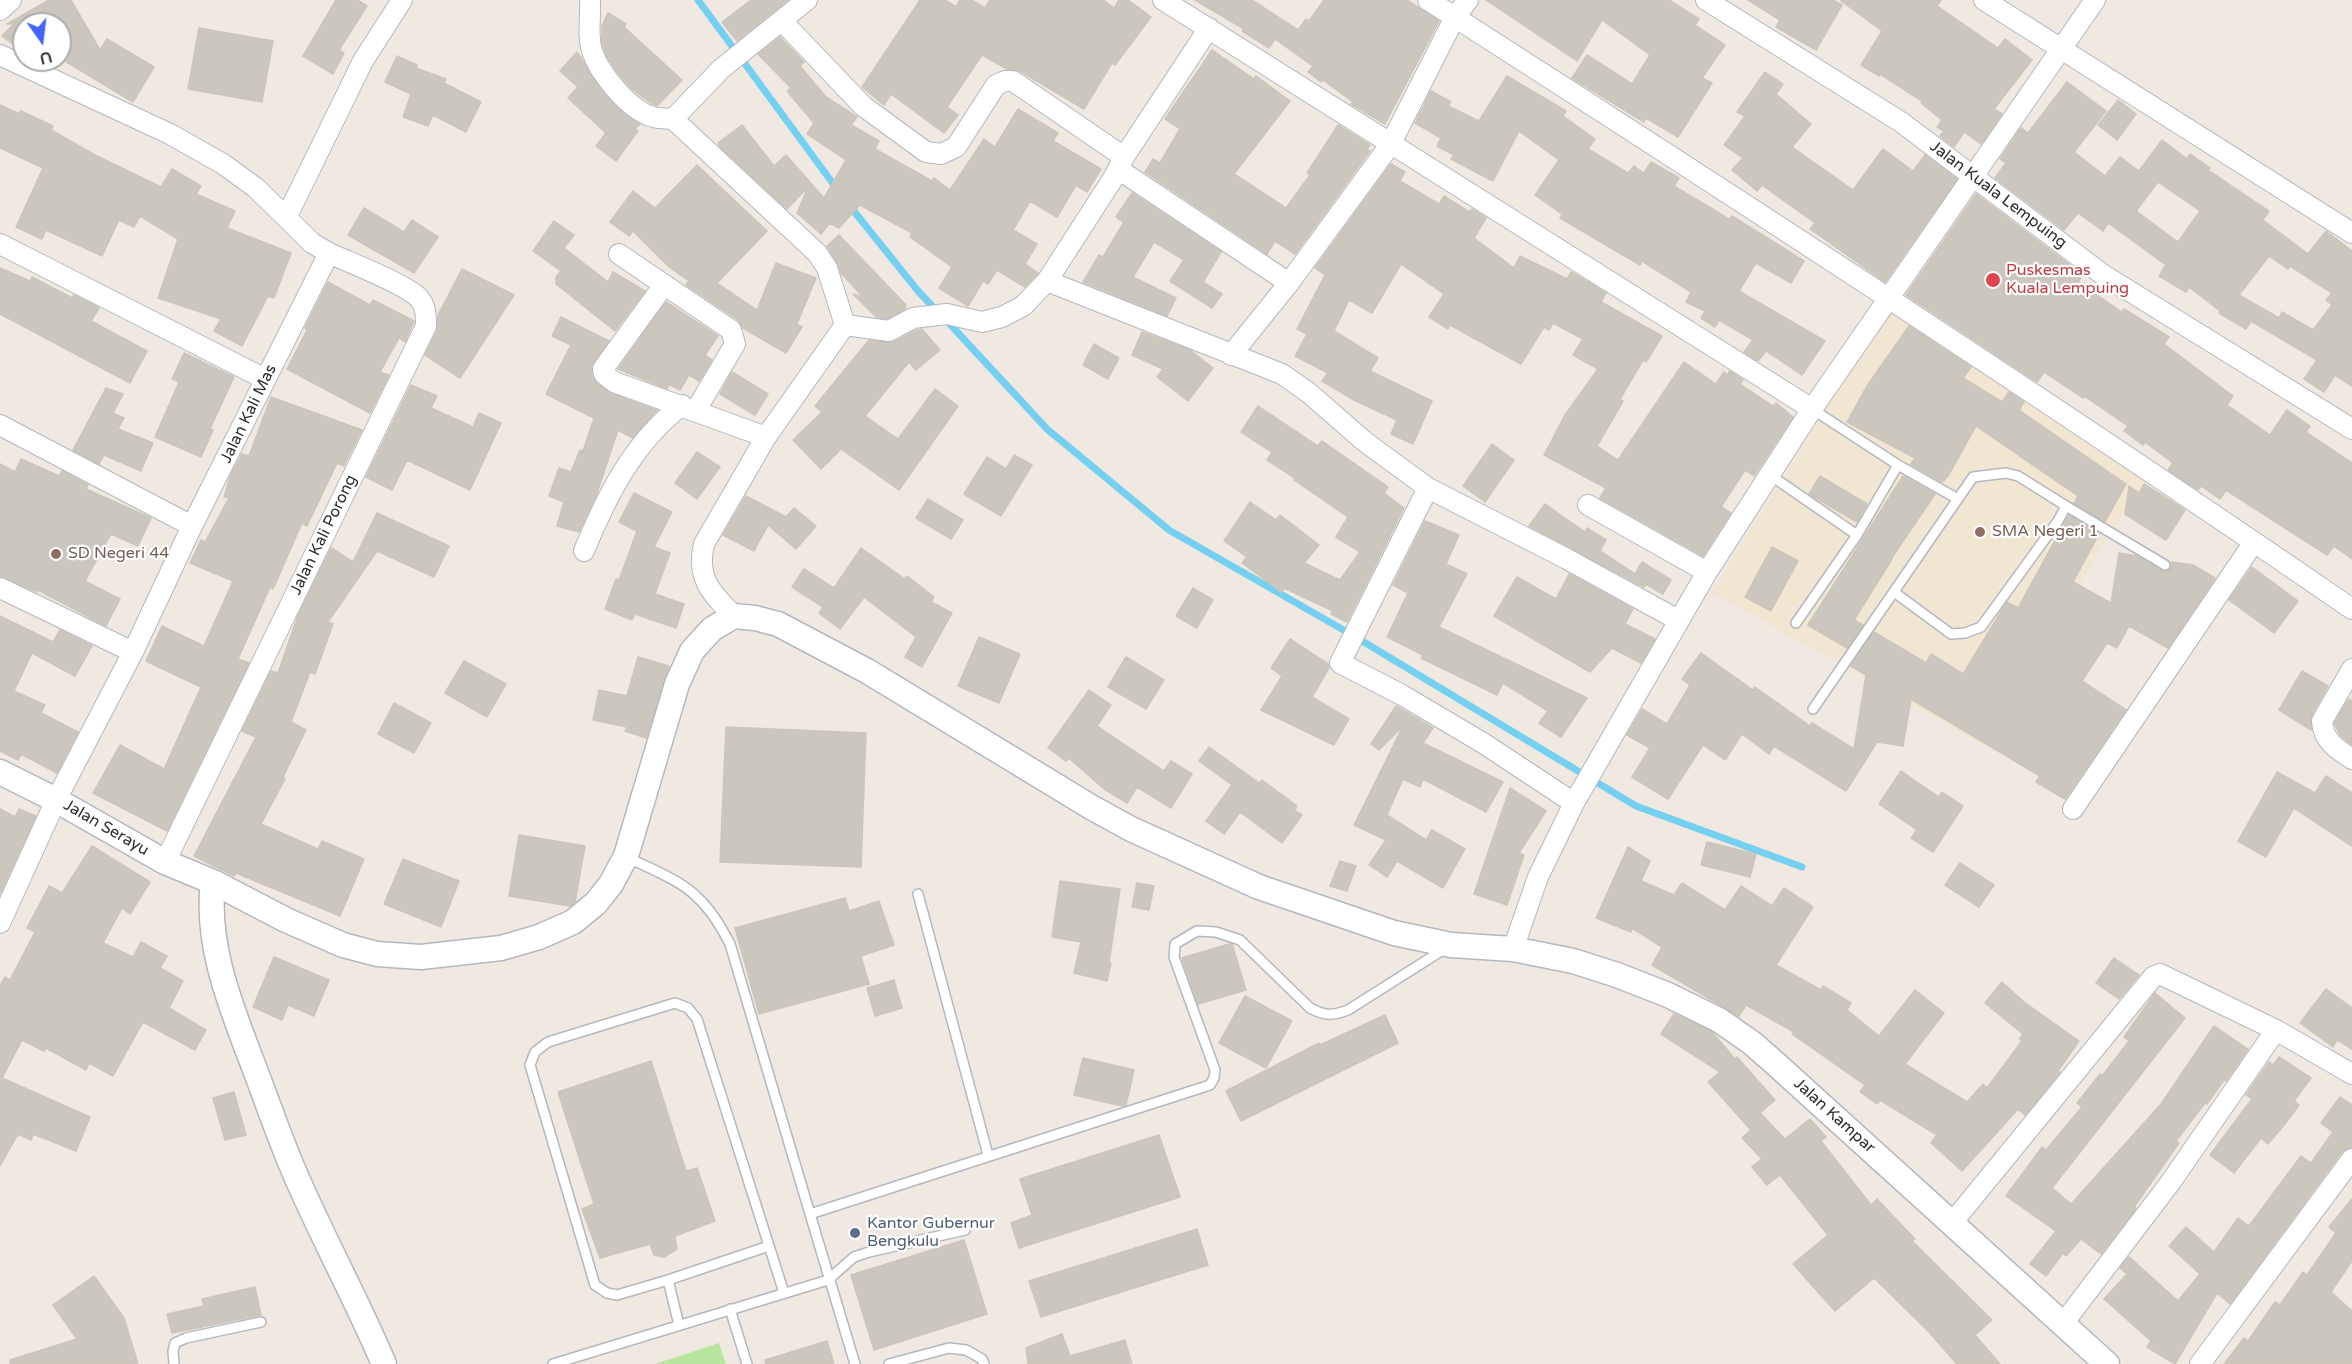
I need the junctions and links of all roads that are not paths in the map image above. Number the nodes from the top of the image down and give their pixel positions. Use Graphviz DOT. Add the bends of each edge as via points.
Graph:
graph roads {
  1 [pos="10,0"];
  2 [pos="402,0"];
  3 [pos="590,0"];
  4 [pos="807,0"];
  5 [pos="1163,0"];
  6 [pos="1428,0"];
  7 [pos="1468,0"];
  8 [pos="1706,0"];
  9 [pos="1984,0"];
  10 [pos="2095,0"];
  11 [pos="1186,6"];
  12 [pos="0,10"];
  13 [pos="1455,17"];
  14 [pos="782,21"];
  15 [pos="1209,28"];
  16 [pos="2061,49"];
  17 [pos="0,55"];
  18 [pos="673,119"];
  19 [pos="1390,145"];
  20 [pos="1121,163"];
  21 [pos="1974,177"];
  22 [pos="287,216"];
  23 [pos="2352,233"];
  24 [pos="0,244"];
  25 [pos="329,253"];
  26 [pos="619,254"];
  27 [pos="1047,281"];
  28 [pos="1289,283"];
  29 [pos="664,285"];
  30 [pos="1888,298"];
  31 [pos="845,325"];
  32 [pos="1231,355"];
  33 [pos="265,379"];
  34 [pos="689,408"];
  35 [pos="1812,409"];
  36 [pos="0,425"];
  37 [pos="2352,429"];
  38 [pos="766,437"];
  39 [pos="1898,465"];
  40 [pos="1770,475"];
  41 [pos="1428,488"];
  42 [pos="1956,498"];
  43 [pos="1588,505"];
  44 [pos="2066,506"];
  45 [pos="192,526"];
  46 [pos="1857,535"];
  47 [pos="2254,542"];
  48 [pos="584,551"];
  49 [pos="2165,565"];
  50 [pos="1707,572"];
  51 [pos="0,588"];
  52 [pos="1894,592"];
  53 [pos="2352,609"];
  54 [pos="734,616"];
  55 [pos="1678,620"];
  56 [pos="1796,623"];
  57 [pos="133,652"];
  58 [pos="2352,669"];
  59 [pos="1813,709"];
  60 [pos="2352,759"];
  61 [pos="0,772"];
  62 [pos="1576,799"];
  63 [pos="56,800"];
  64 [pos="2073,809"];
  65 [pos="626,856"];
  66 [pos="165,862"];
  67 [pos="213,882"];
  68 [pos="918,894"];
  69 [pos="0,923"];
  70 [pos="1450,945"];
  71 [pos="1513,949"];
  72 [pos="2276,1030"];
  73 [pos="2352,1074"];
  74 [pos="988,1155"];
  75 [pos="2352,1159"];
  76 [pos="810,1214"];
  77 [pos="1952,1223"];
  78 [pos="965,1230"];
  79 [pos="769,1246"];
  80 [pos="668,1280"];
  81 [pos="828,1280"];
  82 [pos="784,1293"];
  83 [pos="730,1309"];
  84 [pos="261,1322"];
  85 [pos="679,1325"];
  86 [pos="2062,1325"];
  87 [pos="174,1364"];
  88 [pos="384,1364"];
  89 [pos="553,1364"];
  90 [pos="747,1364"];
  91 [pos="855,1364"];
  92 [pos="889,1364"];
  93 [pos="984,1364"];
  94 [pos="2107,1364"];
  95 [pos="2200,1364"];
  1 -- 12 [label="street"];
  2 -- 22 [label="street" via="363,62"];
  3 -- 18 [label="street" via="592,51 609,81 650,117"];
  4 -- 14 [label="street"];
  5 -- 11 [label="street"];
  6 -- 13 [label="street"];
  7 -- 13 [label="street"];
  8 -- 21 [label="street, Jalan Kuala Lempuing" via="1901,122"];
  9 -- 16 [label="street"];
  10 -- 16 [label="street"];
  11 -- 15 [label="street"];
  13 -- 19 [label="street"];
  13 -- 30 [label="street"];
  14 -- 18 [label="street" via="721,69"];
  14 -- 20 [label="street" via="863,106 926,152 941,154 956,147 996,85 1013,81"];
  15 -- 19 [label="street"];
  15 -- 20 [label="street"];
  16 -- 21 [label="street"];
  16 -- 23 [label="street"];
  17 -- 22 [label="street" via="179,139 231,170"];
  18 -- 31 [label="street" via="817,253 827,268"];
  19 -- 28 [label="street"];
  19 -- 35 [label="street"];
  20 -- 27 [label="street"];
  20 -- 28 [label="street"];
  21 -- 30 [label="street"];
  21 -- 37 [label="street, Jalan Kuala Lempuing" via="2102,274"];
  22 -- 25 [label="street" via="312,243"];
  24 -- 33 [label="street"];
  25 -- 33 [label="street, Jalan Kali Mas"];
  25 -- 66 [label="street, Jalan Kali Porong" via="421,300 426,326"];
  26 -- 29 [label="street"];
  27 -- 31 [label="street" via="1023,306 982,322 947,314 913,318 889,331"];
  27 -- 32 [label="street"];
  28 -- 32 [label="street"];
  29 -- 34 [label="street" via="732,330 734,336 735,344"];
  29 -- 34 [label="street" via="603,369 604,374 614,382"];
  30 -- 35 [label="street"];
  30 -- 47 [label="street"];
  31 -- 38 [label="street"];
  32 -- 41 [label="street" via="1282,374"];
  33 -- 45 [label="street, Jalan Kali Mas"];
  34 -- 38 [label="street"];
  34 -- 48 [label="street" via="665,418 623,471"];
  35 -- 39 [label="lane"];
  35 -- 40 [label="street"];
  36 -- 45 [label="street"];
  38 -- 54 [label="street" via="704,544 700,560 712,594"];
  39 -- 42 [label="lane"];
  39 -- 46 [label="lane"];
  40 -- 46 [label="lane"];
  40 -- 50 [label="street"];
  41 -- 55 [label="street"];
  41 -- 62 [label="street" via="1340,663 1402,695"];
  42 -- 44 [label="lane" via="1973,477 2006,473 2018,476"];
  42 -- 52 [label="lane"];
  43 -- 50 [label="street"];
  44 -- 49 [label="lane"];
  44 -- 52 [label="lane" via="1981,627 1951,634"];
  45 -- 57 [label="street, Jalan Kali Mas"];
  46 -- 56 [label="lane"];
  47 -- 53 [label="street"];
  47 -- 64 [label="street"];
  50 -- 55 [label="street"];
  51 -- 57 [label="street"];
  52 -- 59 [label="lane"];
  54 -- 65 [label="street, Jalan Serayu" via="712,629 692,651 677,684"];
  54 -- 70 [label="street, Jalan Kampar" via="778,624 867,671 1091,807 1175,850 1259,888 1394,933"];
  55 -- 62 [label="street"];
  57 -- 63 [label="street, Jalan Kali Mas"];
  58 -- 60 [label="street" via="2322,721 2322,730 2331,744"];
  61 -- 63 [label="street, Jalan Serayu"];
  62 -- 71 [label="street" via="1538,877"];
  63 -- 66 [label="street, Jalan Serayu"];
  63 -- 69 [label="street, Jalan Kali Mas"];
  65 -- 67 [label="street, Jalan Serayu" via="596,903 573,922 501,948 421,957 377,954 343,945"];
  65 -- 76 [label="lane" via="696,896 716,919 730,944"];
  66 -- 67 [label="street, Jalan Serayu"];
  67 -- 88 [label="street" via="212,930 239,1028 292,1168"];
  68 -- 74 [label="lane"];
  70 -- 71 [label="street, Jalan Kampar"];
  70 -- 74 [label="lane" via="1333,1016 1310,1008 1240,940 1197,931 1174,944 1174,957 1215,1070 1210,1085"];
  71 -- 77 [label="street, Jalan Kampar" via="1617,975 1719,1020 1752,1043"];
  72 -- 73 [label="street"];
  72 -- 77 [label="street" via="2173,978 2160,974 2153,977"];
  72 -- 86 [label="street" via="2170,1183"];
  74 -- 76 [label="lane"];
  75 -- 95 [label="street"];
  76 -- 81 [label="lane"];
  77 -- 86 [label="street, Jalan Kampar"];
  78 -- 81 [label="lane" via="854,1257"];
  79 -- 80 [label="lane"];
  79 -- 80 [label="lane" via="698,1019 688,1008 675,1002 548,1042 535,1052 530,1065 596,1285 617,1295"];
  79 -- 82 [label="lane"];
  80 -- 85 [label="lane"];
  81 -- 82 [label="lane"];
  81 -- 91 [label="lane"];
  82 -- 83 [label="lane"];
  83 -- 85 [label="lane"];
  83 -- 90 [label="lane"];
  84 -- 87 [label="lane" via="175,1343"];
  85 -- 89 [label="lane"];
  86 -- 94 [label="street, Jalan Kampar"];
  92 -- 93 [label="lane" via="949,1348 966,1350"];
}
